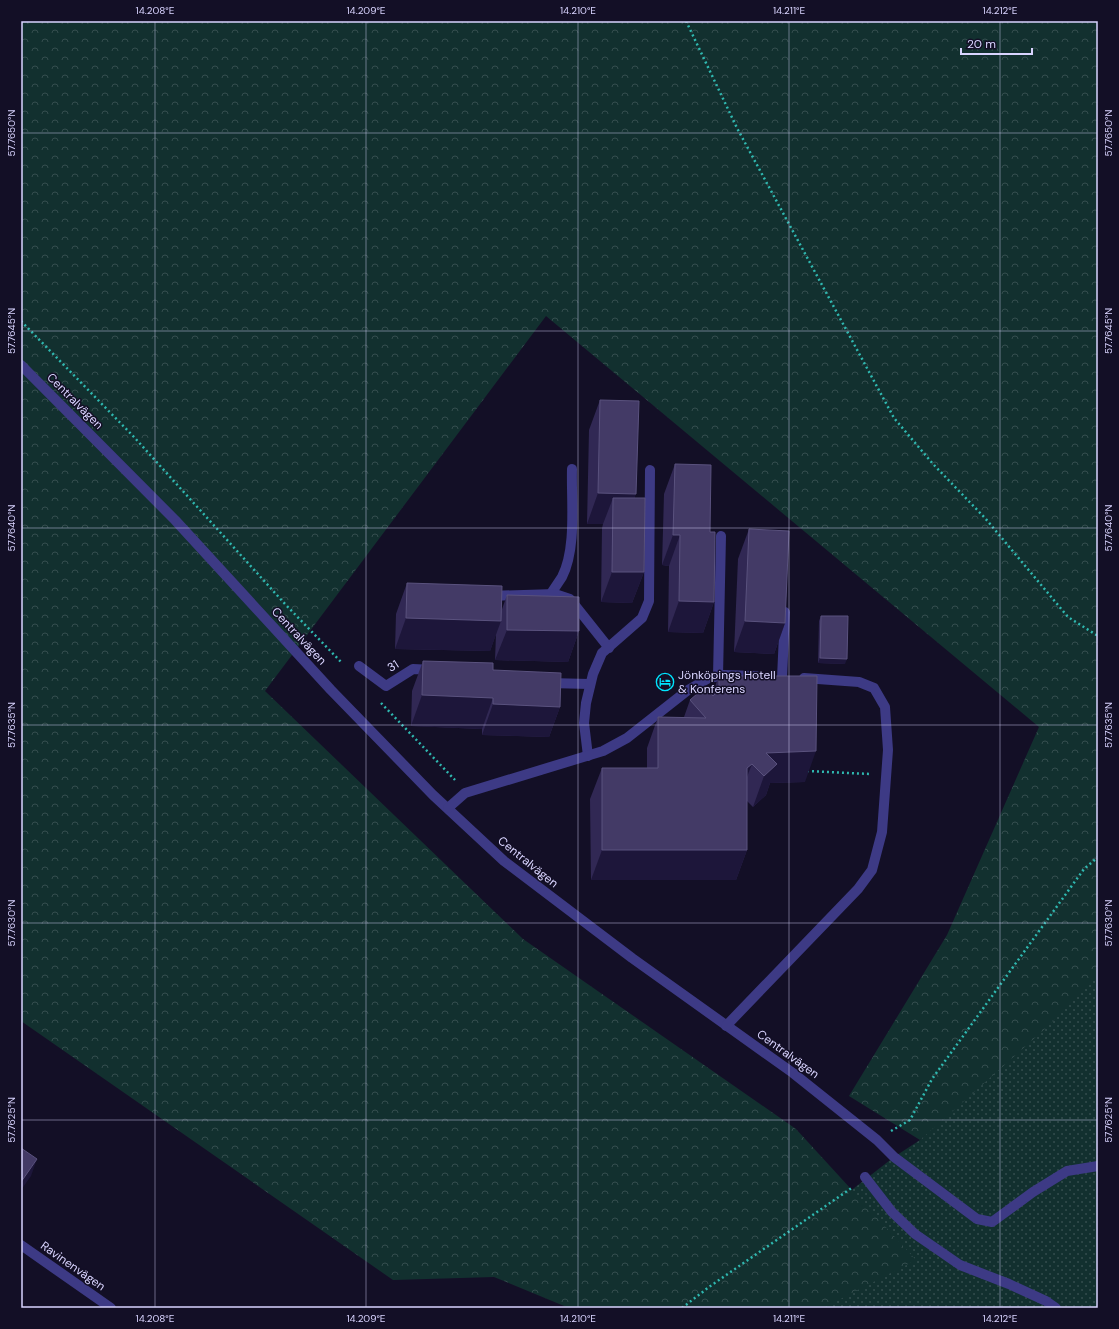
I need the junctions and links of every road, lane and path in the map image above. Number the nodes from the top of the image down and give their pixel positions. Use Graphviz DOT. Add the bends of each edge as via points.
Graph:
graph roads {
  1 [pos="686,21"];
  2 [pos="21,321"];
  3 [pos="21,365"];
  4 [pos="572,469"];
  5 [pos="650,470"];
  6 [pos="721,536"];
  7 [pos="550,595"];
  8 [pos="482,596"];
  9 [pos="785,599"];
  10 [pos="1098,636"];
  11 [pos="609,648"];
  12 [pos="345,666"];
  13 [pos="359,666"];
  14 [pos="442,670"];
  15 [pos="718,676"];
  16 [pos="782,678"];
  17 [pos="537,683"];
  18 [pos="590,684"];
  19 [pos="377,699"];
  20 [pos="588,756"];
  21 [pos="805,771"];
  22 [pos="886,774"];
  23 [pos="466,793"];
  24 [pos="448,808"];
  25 [pos="1098,857"];
  26 [pos="726,1026"];
  27 [pos="877,1140"];
  28 [pos="1098,1166"];
  29 [pos="865,1177"];
  30 [pos="21,1245"];
  31 [pos="110,1308"];
  32 [pos="682,1308"];
  33 [pos="1056,1308"];
  1 -- 10 [label="path" via="737,128 894,418 933,464 985,518 1068,617"];
  2 -- 12 [label="path" via="134,437 285,604"];
  3 -- 24 [label="street, Centralvägen" via="175,520 331,690"];
  4 -- 7 [label="street" via="568,556 562,576"];
  5 -- 11 [label="street" via="649,601 642,618"];
  6 -- 15 [label="street"];
  7 -- 8 [label="street"];
  7 -- 11 [label="street" via="570,599"];
  9 -- 16 [label="street"];
  11 -- 18 [label="street" via="602,653"];
  13 -- 14 [label="street, 31" via="386,686 413,669"];
  15 -- 16 [label="street"];
  15 -- 20 [label="street" via="688,690 627,738"];
  16 -- 22 [label="street" via="859,682 874,688 885,707 888,750"];
  17 -- 18 [label="street"];
  18 -- 20 [label="street" via="584,723"];
  19 -- 23 [label="path"];
  20 -- 23 [label="street"];
  21 -- 22 [label="path"];
  22 -- 26 [label="street" via="882,832 872,870 858,889"];
  23 -- 24 [label="street"];
  24 -- 26 [label="street, Centralvägen" via="504,861"];
  25 -- 27 [label="path" via="1084,869 941,1067 910,1120"];
  26 -- 27 [label="street, Centralvägen" via="793,1073"];
  27 -- 28 [label="street, Centralvägen" via="894,1157 977,1219 992,1222 1067,1171"];
  29 -- 32 [label="path"];
  29 -- 33 [label="street" via="892,1212 915,1234 960,1265 1015,1287"];
  30 -- 31 [label="street, Ravinenvägen"];
}
